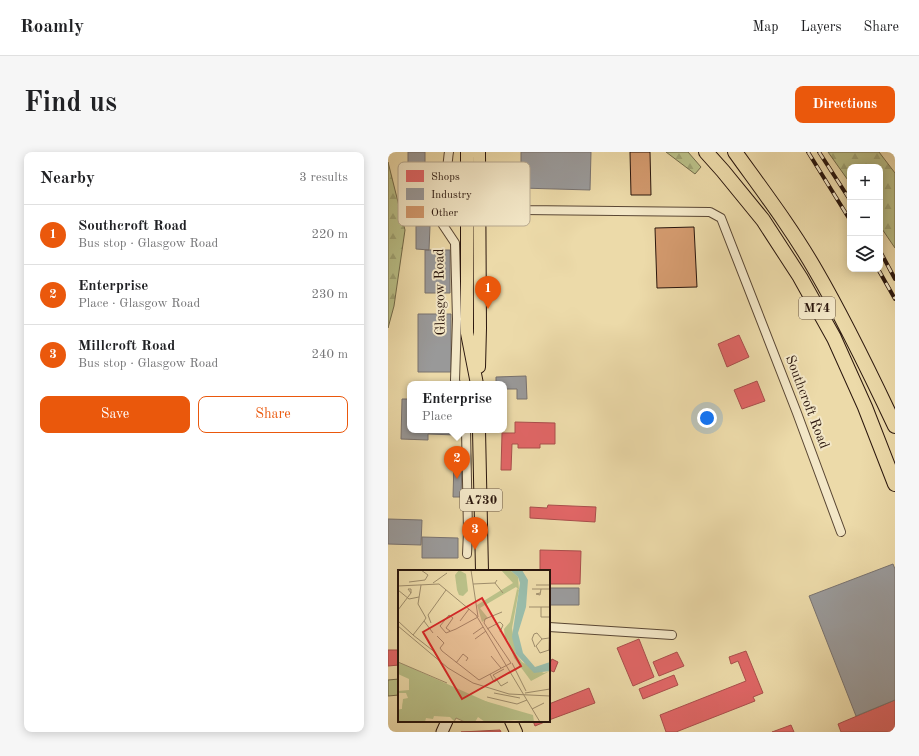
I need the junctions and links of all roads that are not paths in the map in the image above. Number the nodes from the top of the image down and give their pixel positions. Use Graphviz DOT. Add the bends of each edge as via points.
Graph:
graph roads {
  1 [pos="449,152"];
  2 [pos="467,152"];
  3 [pos="479,152"];
  4 [pos="706,152"];
  5 [pos="735,152"];
  6 [pos="448,162"];
  7 [pos="468,162"];
  8 [pos="478,162"];
  9 [pos="530,210"];
  10 [pos="444,226"];
  11 [pos="472,226"];
  12 [pos="455,381"];
  13 [pos="477,381"];
  14 [pos="895,426"];
  15 [pos="466,433"];
  16 [pos="479,433"];
  17 [pos="895,484"];
  18 [pos="841,532"];
  19 [pos="467,554"];
  20 [pos="482,570"];
  21 [pos="550,627"];
  22 [pos="672,635"];
  23 [pos="447,722"];
  24 [pos="511,722"];
  25 [pos="442,732"];
  26 [pos="516,732"];
  1 -- 6 [label="street, Glasgow Road"];
  2 -- 7 [label="main road, Glasgow Road"];
  3 -- 8 [label="main road, Glasgow Road"];
  4 -- 17 [label="highway, M74" via="763,220 800,278 834,338 865,406"];
  5 -- 14 [label="highway, M74" via="784,220 815,270 852,336"];
  9 -- 18 [label="street, Southcroft Road" via="710,212 721,218 798,413"];
  10 -- 12 [label="street, Glasgow Road" via="455,243"];
  11 -- 13 [label="main road, Glasgow Road" via="468,333"];
  15 -- 19 [label="street"];
  16 -- 20 [label="main road, A730"];
  21 -- 22 [label="street"];
  23 -- 25 [label="street"];
  24 -- 26 [label="main road"];
}
